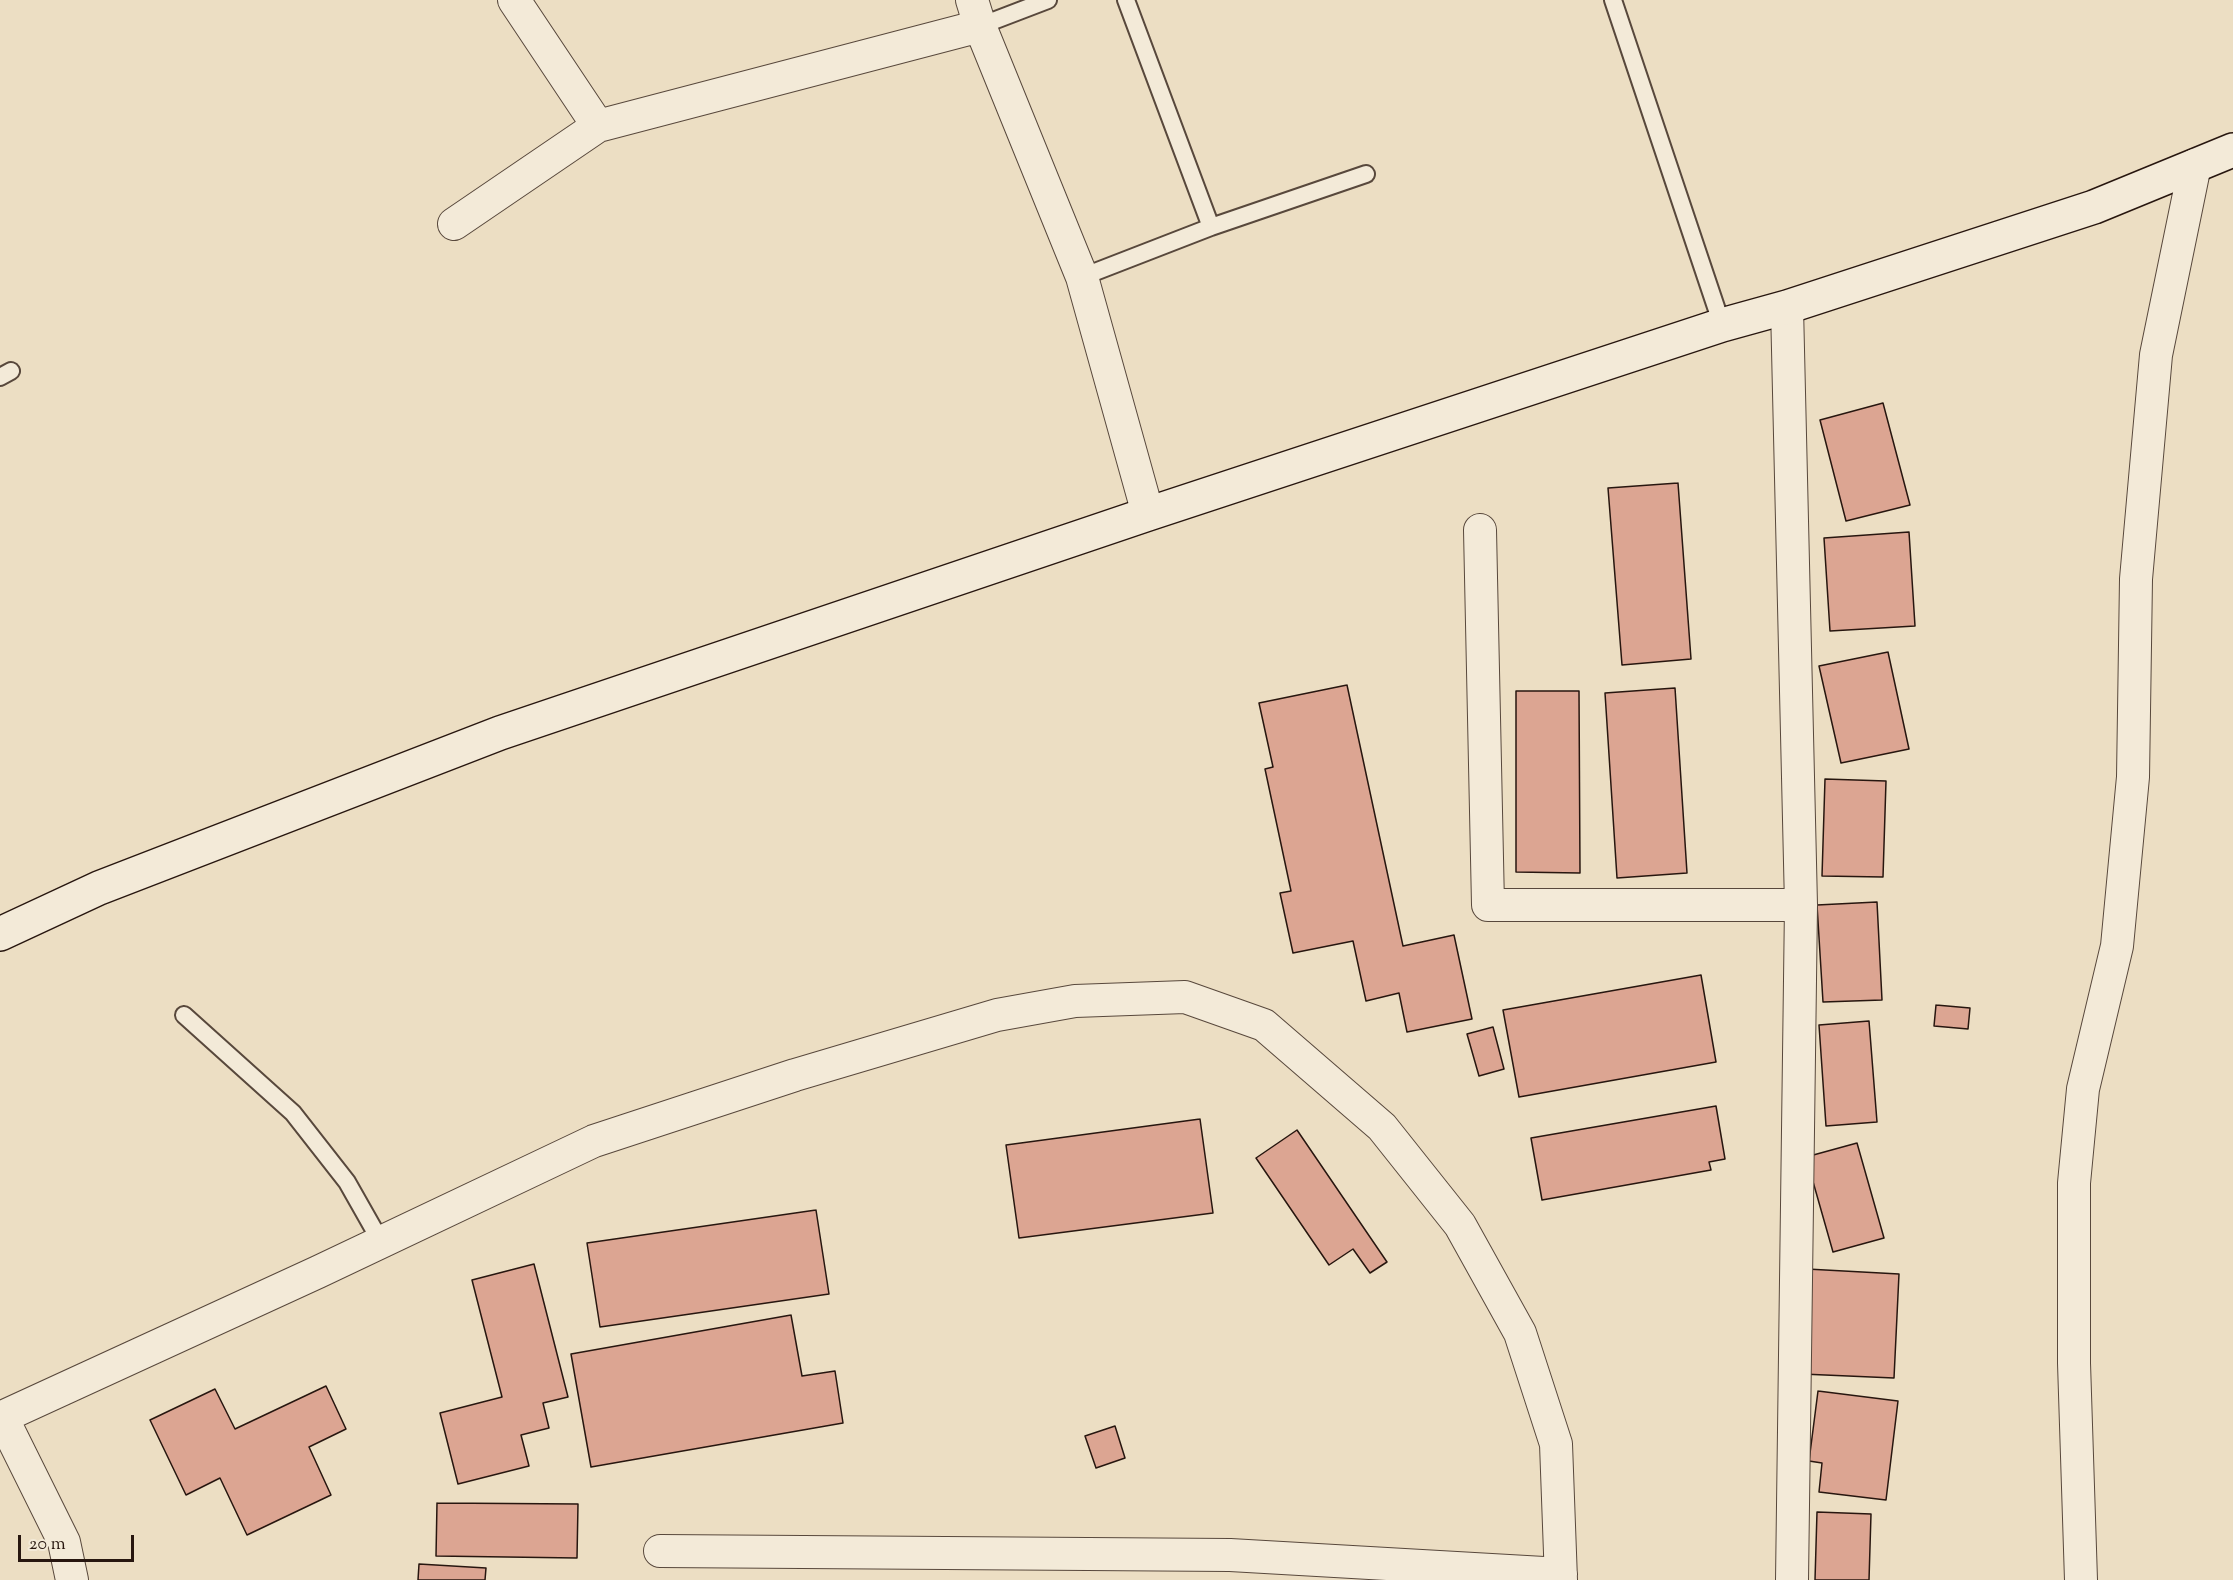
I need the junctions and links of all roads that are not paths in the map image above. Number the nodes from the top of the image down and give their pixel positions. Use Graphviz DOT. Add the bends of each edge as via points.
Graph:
graph roads {
  1 [pos="514,0"];
  2 [pos="1048,0"];
  3 [pos="1126,0"];
  4 [pos="1613,0"];
  5 [pos="976,13"];
  6 [pos="598,126"];
  7 [pos="2233,150"];
  8 [pos="2195,165"];
  9 [pos="1366,174"];
  10 [pos="454,224"];
  11 [pos="1211,227"];
  12 [pos="1082,277"];
  13 [pos="1787,307"];
  14 [pos="1722,325"];
  15 [pos="1148,514"];
  16 [pos="1480,530"];
  17 [pos="1801,905"];
  18 [pos="0,934"];
  19 [pos="184,1016"];
  20 [pos="381,1242"];
  21 [pos="1,1418"];
  22 [pos="660,1551"];
  23 [pos="1561,1577"];
  24 [pos="72,1580"];
  25 [pos="1792,1580"];
  26 [pos="2081,1580"];
  1 -- 6 [label="street"];
  2 -- 5 [label="lane"];
  3 -- 11 [label="lane"];
  4 -- 14 [label="lane"];
  5 -- 6 [label="street"];
  5 -- 12 [label="street"];
  6 -- 10 [label="street"];
  7 -- 8 [label="street"];
  8 -- 13 [label="street" via="2094,207"];
  8 -- 26 [label="street" via="2156,355 2136,579 2133,777 2117,946 2083,1089 2074,1183 2074,1363"];
  9 -- 11 [label="lane"];
  11 -- 12 [label="lane"];
  12 -- 15 [label="street"];
  13 -- 14 [label="street"];
  13 -- 17 [label="street"];
  14 -- 15 [label="street"];
  15 -- 18 [label="street" via="500,733 99,888"];
  16 -- 17 [label="street" via="1488,905"];
  17 -- 25 [label="street"];
  19 -- 20 [label="lane" via="293,1113 346,1182"];
  20 -- 21 [label="street"];
  20 -- 23 [label="street" via="594,1142 795,1075 997,1015 1075,1001 1185,997 1264,1025 1382,1127 1460,1225 1520,1333 1556,1444"];
  21 -- 24 [label="street" via="64,1542"];
  22 -- 23 [label="street" via="1230,1555"];
}
